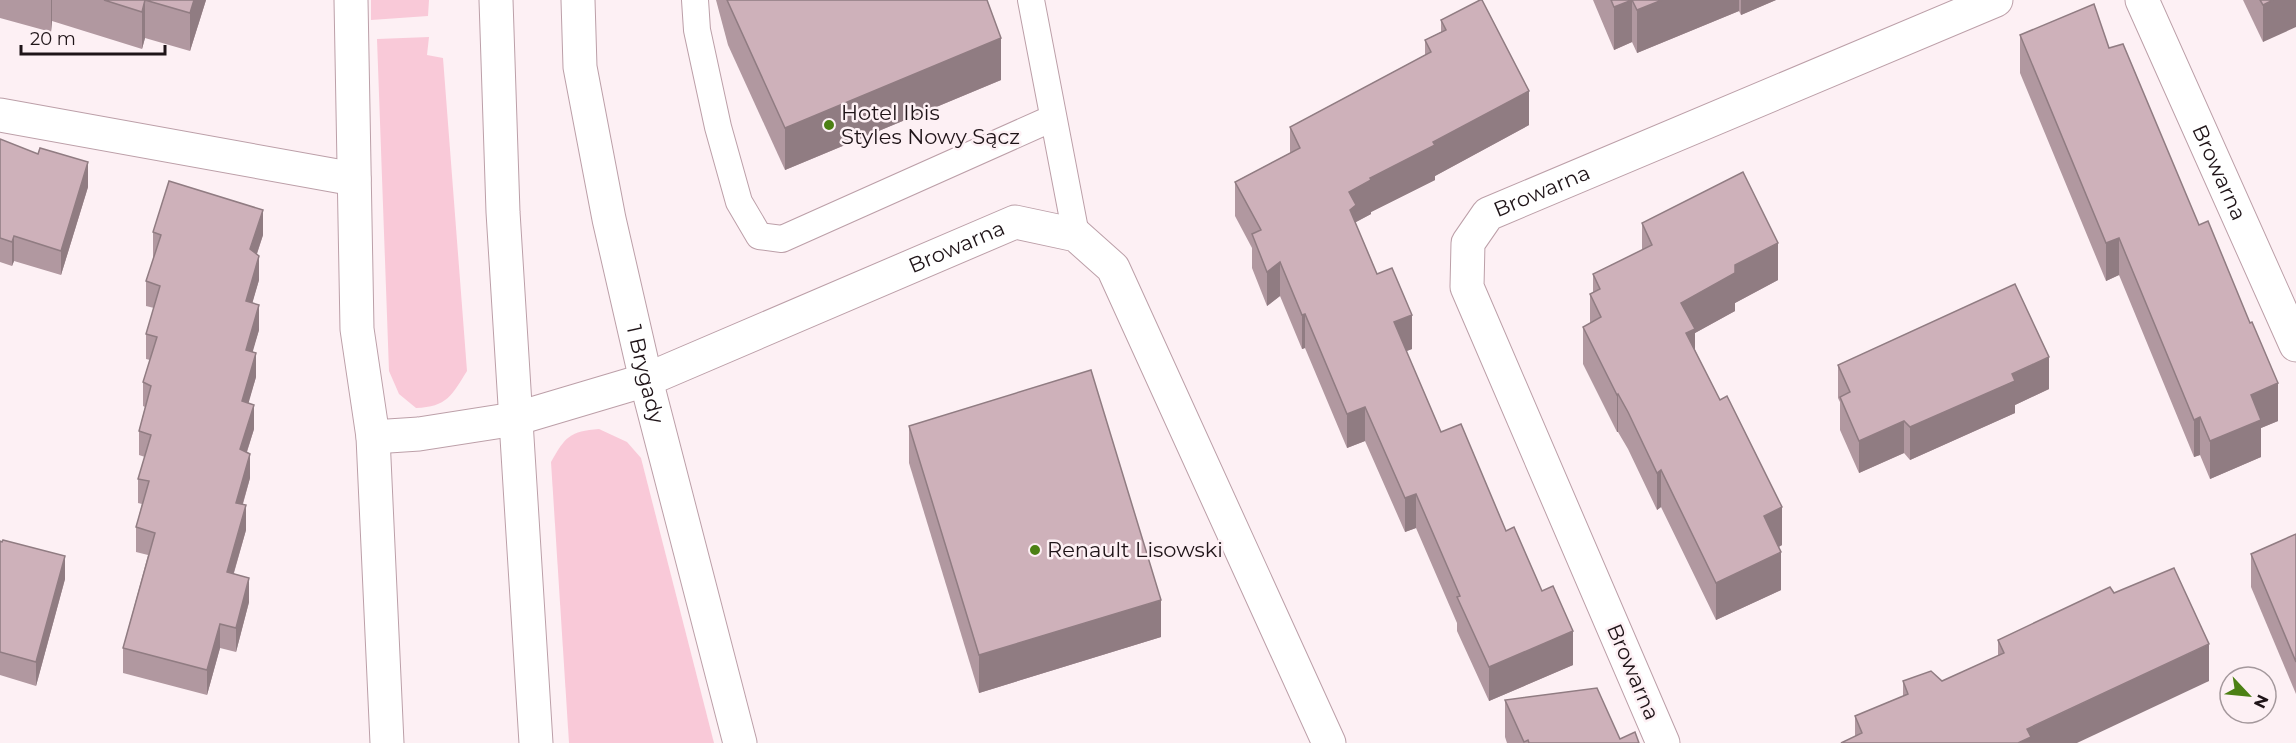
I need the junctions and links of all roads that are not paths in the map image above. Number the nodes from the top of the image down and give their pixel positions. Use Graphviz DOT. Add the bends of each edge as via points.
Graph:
graph roads {
  1 [pos="351,0"];
  2 [pos="496,0"];
  3 [pos="578,0"];
  4 [pos="695,0"];
  5 [pos="1031,0"];
  6 [pos="1996,0"];
  7 [pos="2142,0"];
  8 [pos="0,115"];
  9 [pos="1053,118"];
  10 [pos="354,179"];
  11 [pos="1076,235"];
  12 [pos="2296,345"];
  13 [pos="646,380"];
  14 [pos="515,419"];
  15 [pos="374,437"];
  16 [pos="387,743"];
  17 [pos="536,743"];
  18 [pos="740,743"];
  19 [pos="1329,743"];
  20 [pos="1663,743"];
  1 -- 10 [label="street"];
  2 -- 14 [label="street"];
  3 -- 13 [label="street, 1 Brygady" via="580,68"];
  4 -- 9 [label="lane" via="697,30 718,127 739,202 759,236 782,239"];
  5 -- 9 [label="lane"];
  6 -- 20 [label="street, Browarna" via="1488,214 1468,243 1467,287"];
  7 -- 12 [label="street, Browarna"];
  8 -- 10 [label="street"];
  9 -- 11 [label="lane"];
  10 -- 15 [label="street" via="357,329"];
  11 -- 13 [label="street, Browarna" via="1015,222"];
  11 -- 19 [label="street, Browarna" via="1113,268"];
  13 -- 14 [label="street, Browarna"];
  13 -- 18 [label="street, 1 Brygady"];
  14 -- 15 [label="street, Browarna"];
  14 -- 17 [label="street"];
  15 -- 16 [label="street"];
}
